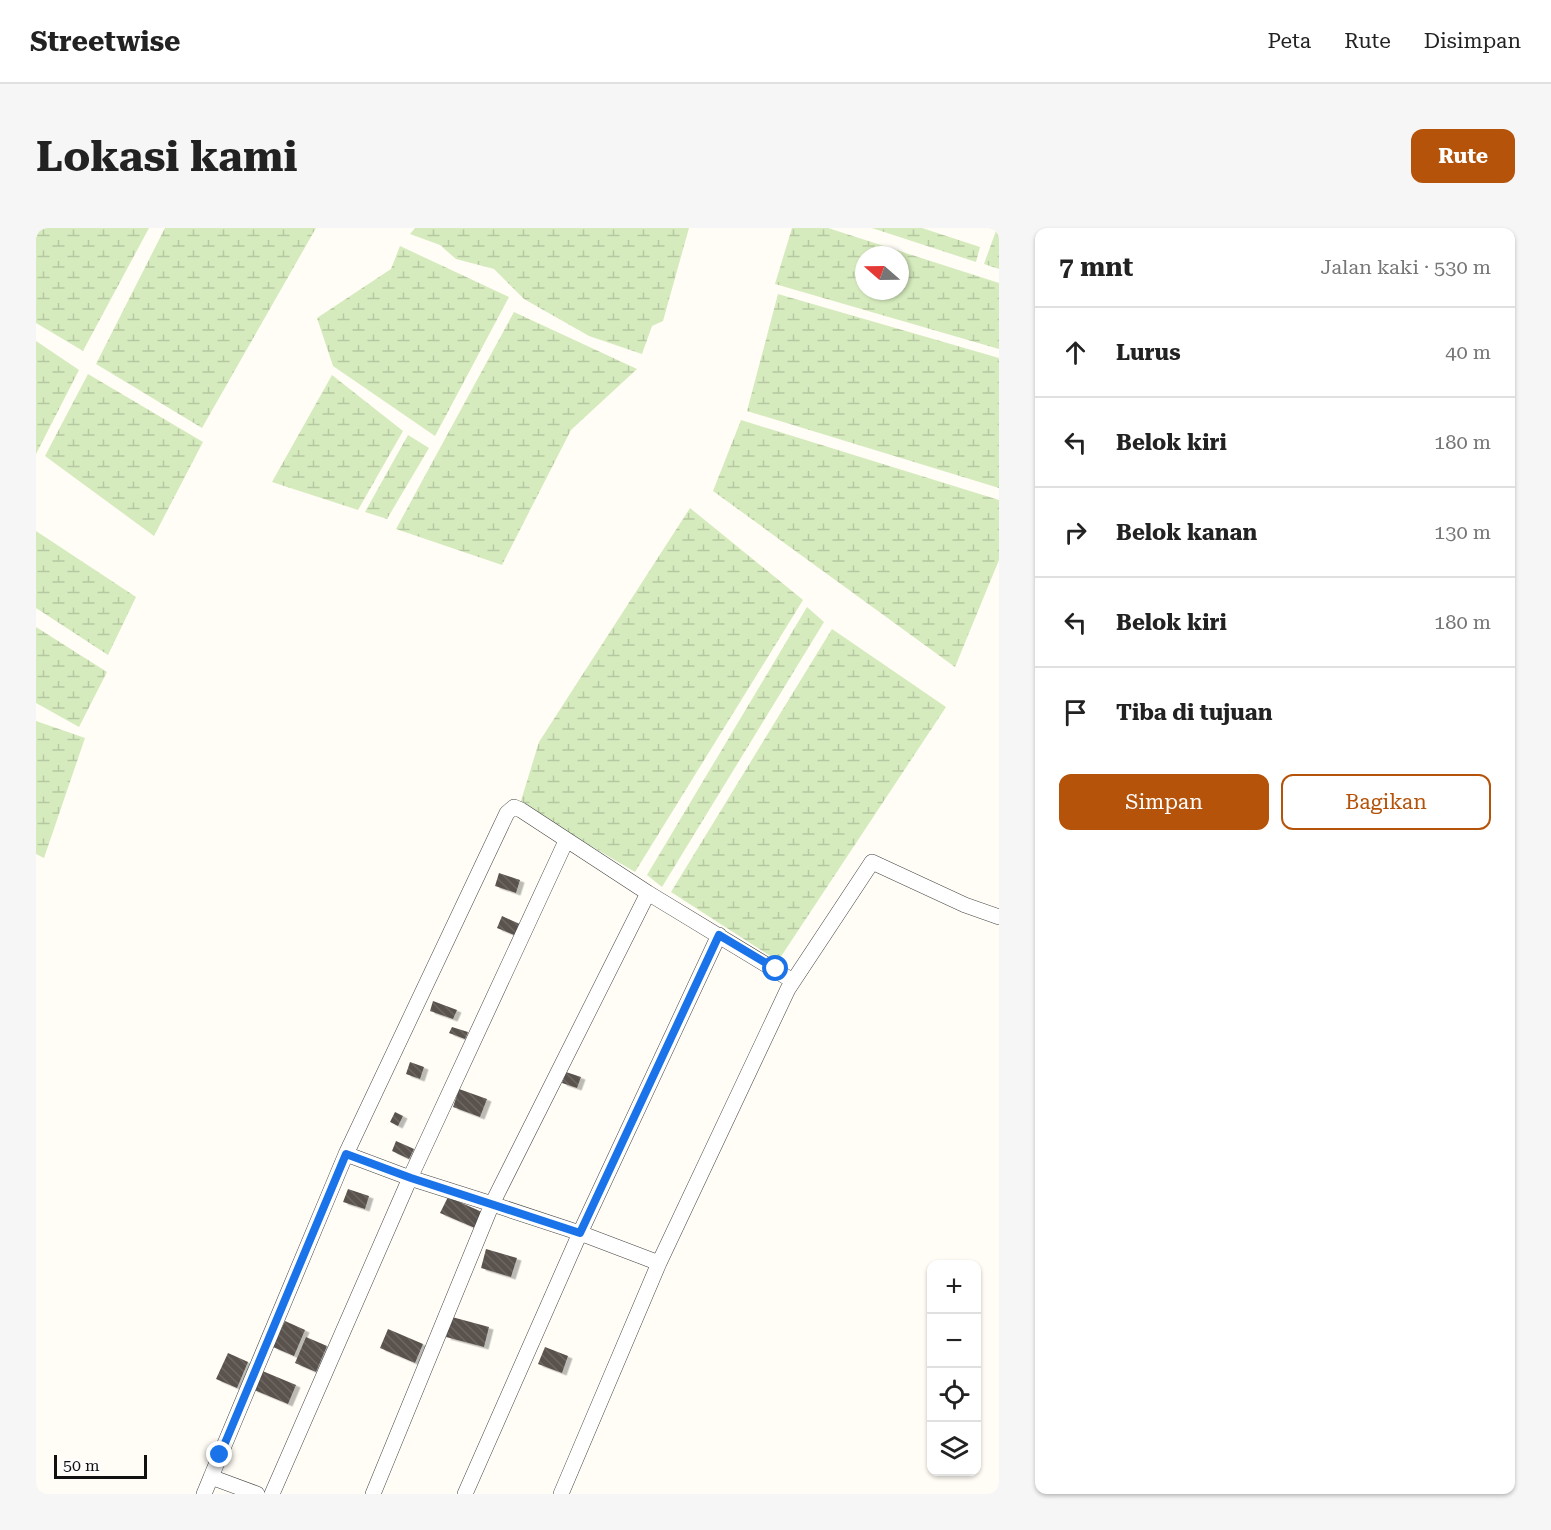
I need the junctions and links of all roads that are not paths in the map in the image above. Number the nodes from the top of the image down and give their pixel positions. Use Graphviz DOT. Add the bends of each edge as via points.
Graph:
graph roads {
  1 [pos="566,841"];
  2 [pos="648,893"];
  3 [pos="999,917"];
  4 [pos="719,935"];
  5 [pos="793,981"];
  6 [pos="346,1154"];
  7 [pos="411,1178"];
  8 [pos="492,1204"];
  9 [pos="580,1233"];
  10 [pos="659,1263"];
  11 [pos="211,1477"];
  12 [pos="204,1494"];
  13 [pos="257,1494"];
  14 [pos="272,1494"];
  15 [pos="372,1494"];
  16 [pos="465,1494"];
  17 [pos="561,1494"];
  1 -- 2 [label="street"];
  1 -- 6 [label="street" via="521,810 514,807 507,813"];
  1 -- 7 [label="street"];
  2 -- 4 [label="street"];
  2 -- 8 [label="street"];
  3 -- 5 [label="street" via="873,862"];
  4 -- 5 [label="street"];
  4 -- 9 [label="street"];
  5 -- 10 [label="street"];
  6 -- 7 [label="street"];
  6 -- 11 [label="street"];
  7 -- 8 [label="street"];
  7 -- 14 [label="street"];
  8 -- 9 [label="street"];
  8 -- 15 [label="street"];
  9 -- 10 [label="street"];
  9 -- 16 [label="street"];
  10 -- 17 [label="street"];
  11 -- 12 [label="street"];
  11 -- 13 [label="street"];
}
